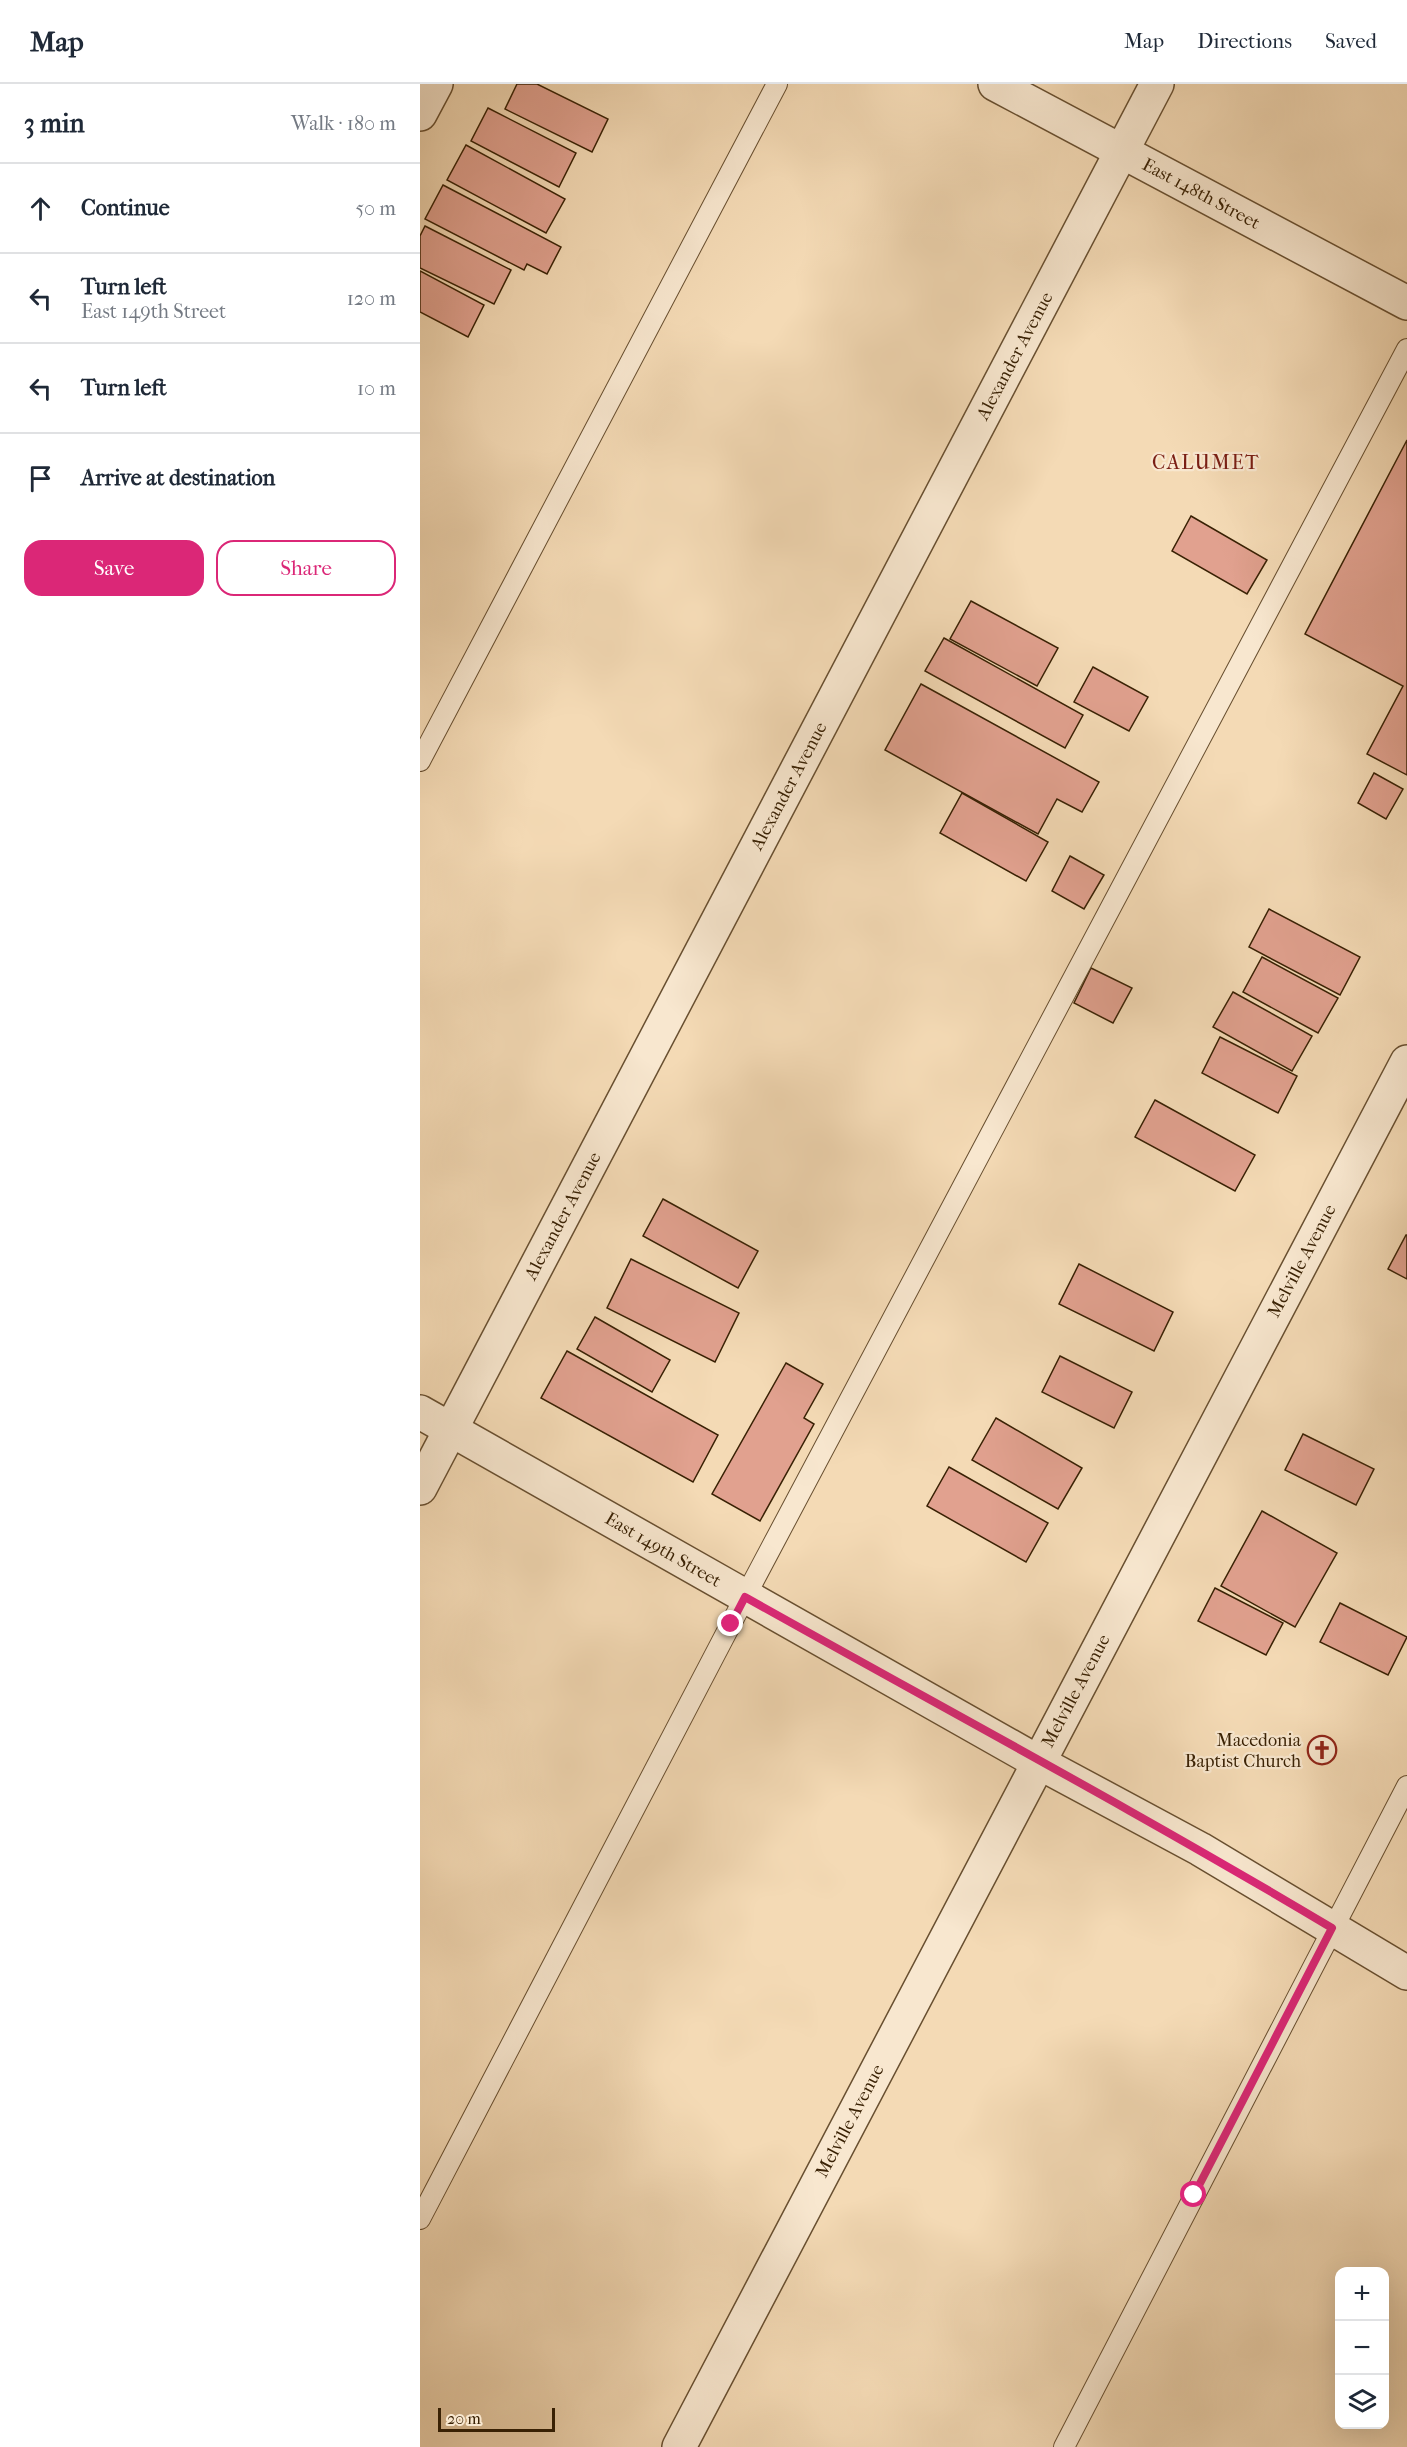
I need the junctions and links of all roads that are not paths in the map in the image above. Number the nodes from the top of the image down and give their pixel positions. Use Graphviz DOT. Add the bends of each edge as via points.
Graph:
graph roads {
  1 [pos="436,84"];
  2 [pos="777,84"];
  3 [pos="995,84"];
  4 [pos="1157,84"];
  5 [pos="420,114"];
  6 [pos="1122,152"];
  7 [pos="1407,303"];
  8 [pos="1407,349"];
  9 [pos="420,761"];
  10 [pos="1407,1062"];
  11 [pos="420,1412"];
  12 [pos="451,1430"];
  13 [pos="420,1488"];
  14 [pos="745,1597"];
  15 [pos="1038,1762"];
  16 [pos="1407,1786"];
  17 [pos="1332,1928"];
  18 [pos="1407,1973"];
  19 [pos="420,2218"];
  20 [pos="679,2447"];
  21 [pos="1064,2447"];
  1 -- 5 [label="street"];
  2 -- 9 [label="lane"];
  3 -- 6 [label="street, East 148th Street"];
  4 -- 6 [label="street, Alexander Avenue"];
  6 -- 7 [label="street, East 148th Street"];
  6 -- 12 [label="street, Alexander Avenue"];
  8 -- 14 [label="lane"];
  10 -- 15 [label="street, Melville Avenue"];
  11 -- 12 [label="street, East 149th Street"];
  12 -- 13 [label="street, Alexander Avenue"];
  12 -- 14 [label="street, East 149th Street"];
  14 -- 15 [label="street, East 149th Street"];
  14 -- 19 [label="lane"];
  15 -- 17 [label="street, East 149th Street" via="1200,1849"];
  15 -- 20 [label="street, Melville Avenue"];
  16 -- 17 [label="lane"];
  17 -- 18 [label="street, East 149th Street"];
  17 -- 21 [label="lane"];
}
